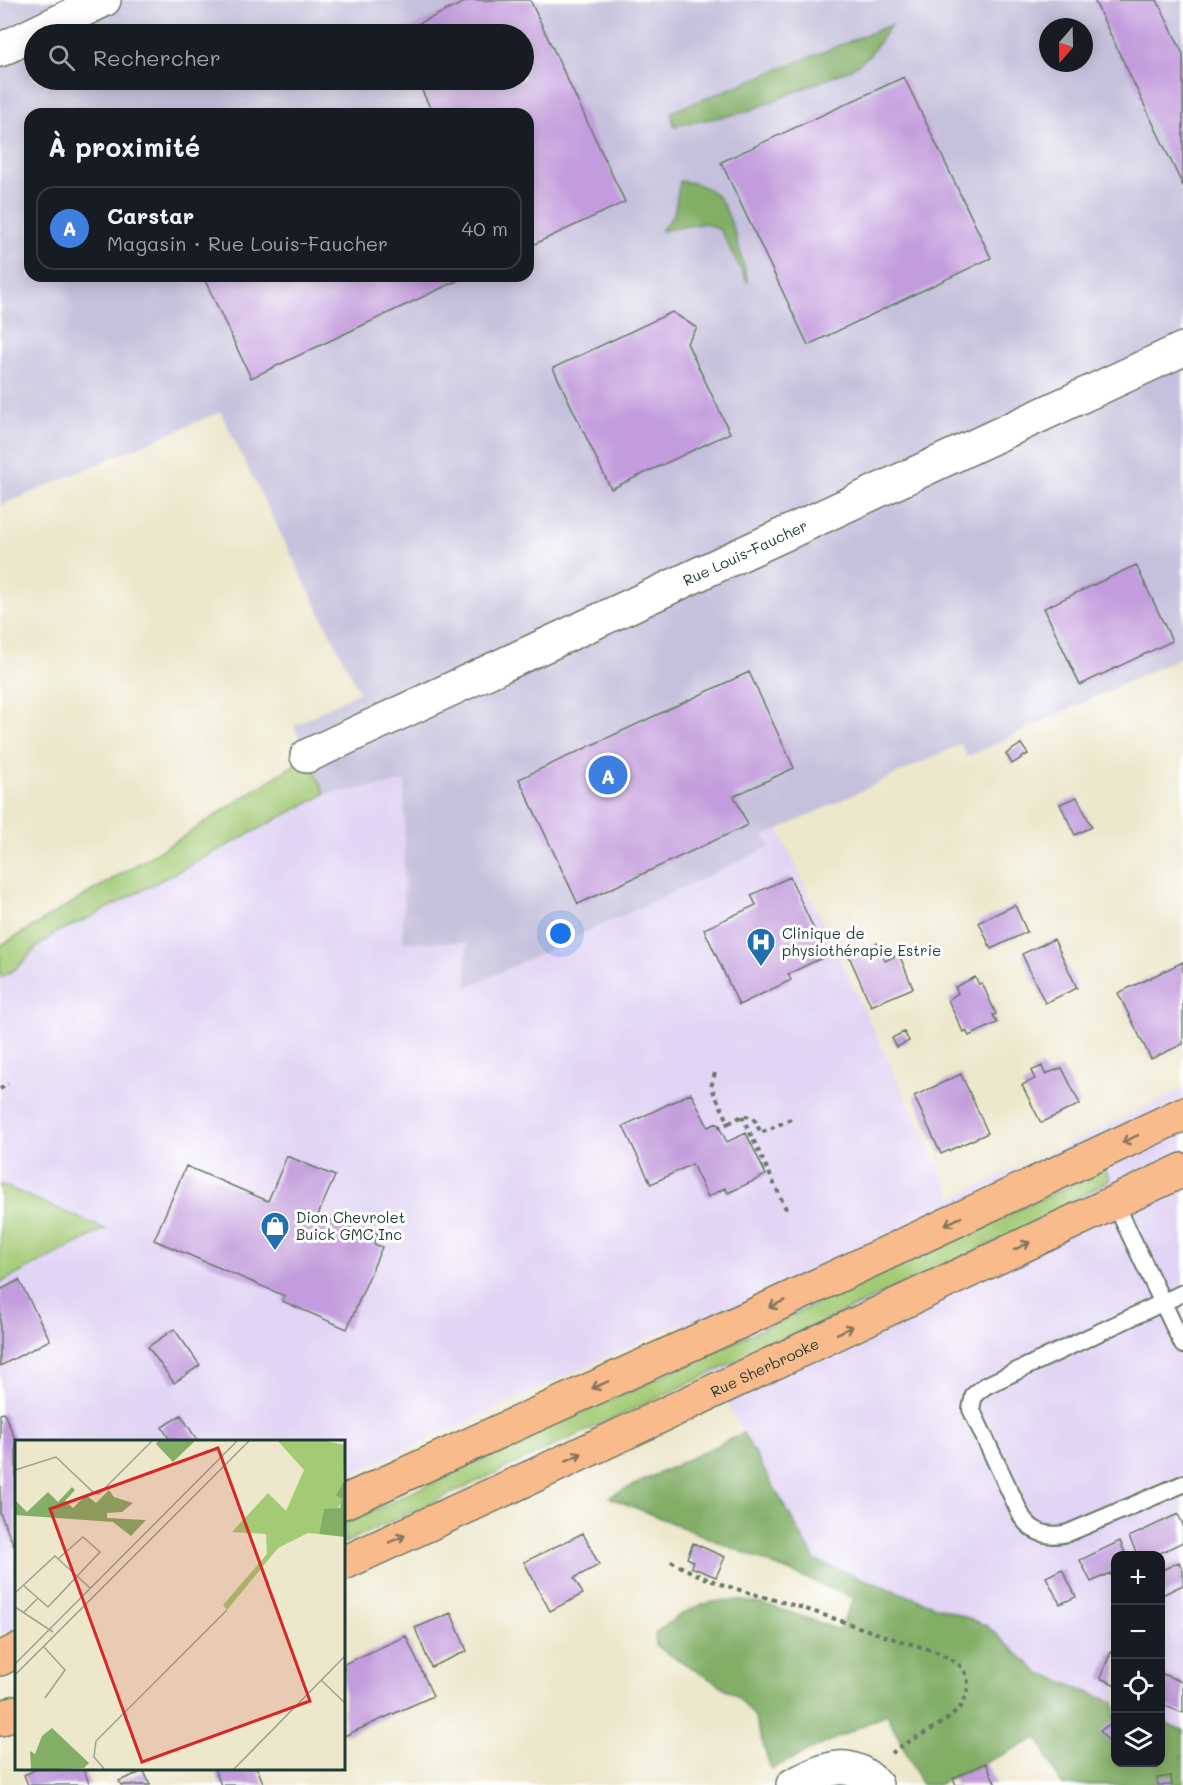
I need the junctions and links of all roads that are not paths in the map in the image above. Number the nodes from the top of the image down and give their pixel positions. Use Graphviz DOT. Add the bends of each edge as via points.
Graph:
graph roads {
  1 [pos="104,0"];
  2 [pos="54,24"];
  3 [pos="24,38"];
  4 [pos="0,50"];
  5 [pos="1183,349"];
  6 [pos="307,756"];
  7 [pos="1183,1114"];
  8 [pos="1183,1170"];
  9 [pos="1115,1203"];
  10 [pos="1183,1293"];
  11 [pos="1162,1302"];
  12 [pos="1183,1345"];
  13 [pos="1183,1484"];
  14 [pos="345,1502"];
  15 [pos="345,1563"];
  16 [pos="15,1652"];
  17 [pos="0,1659"];
  18 [pos="15,1712"];
  19 [pos="0,1719"];
  20 [pos="866,1777"];
  21 [pos="793,1785"];
  1 -- 2 [label="street"];
  3 -- 4 [label="street"];
  5 -- 6 [label="street, Rue Louis-Faucher"];
  7 -- 14 [label="main road, one-way"];
  8 -- 9 [label="main road, Rue Sherbrooke"];
  9 -- 11 [label="lane"];
  15 -- 9 [label="main road, Rue Sherbrooke, one-way"];
  10 -- 11 [label="lane"];
  11 -- 12 [label="lane"];
  11 -- 13 [label="lane" via="985,1386 974,1395 971,1409 1022,1517 1041,1534 1068,1533"];
  16 -- 17 [label="main road"];
  18 -- 19 [label="main road"];
  20 -- 21 [label="street" via="832,1768"];
}
